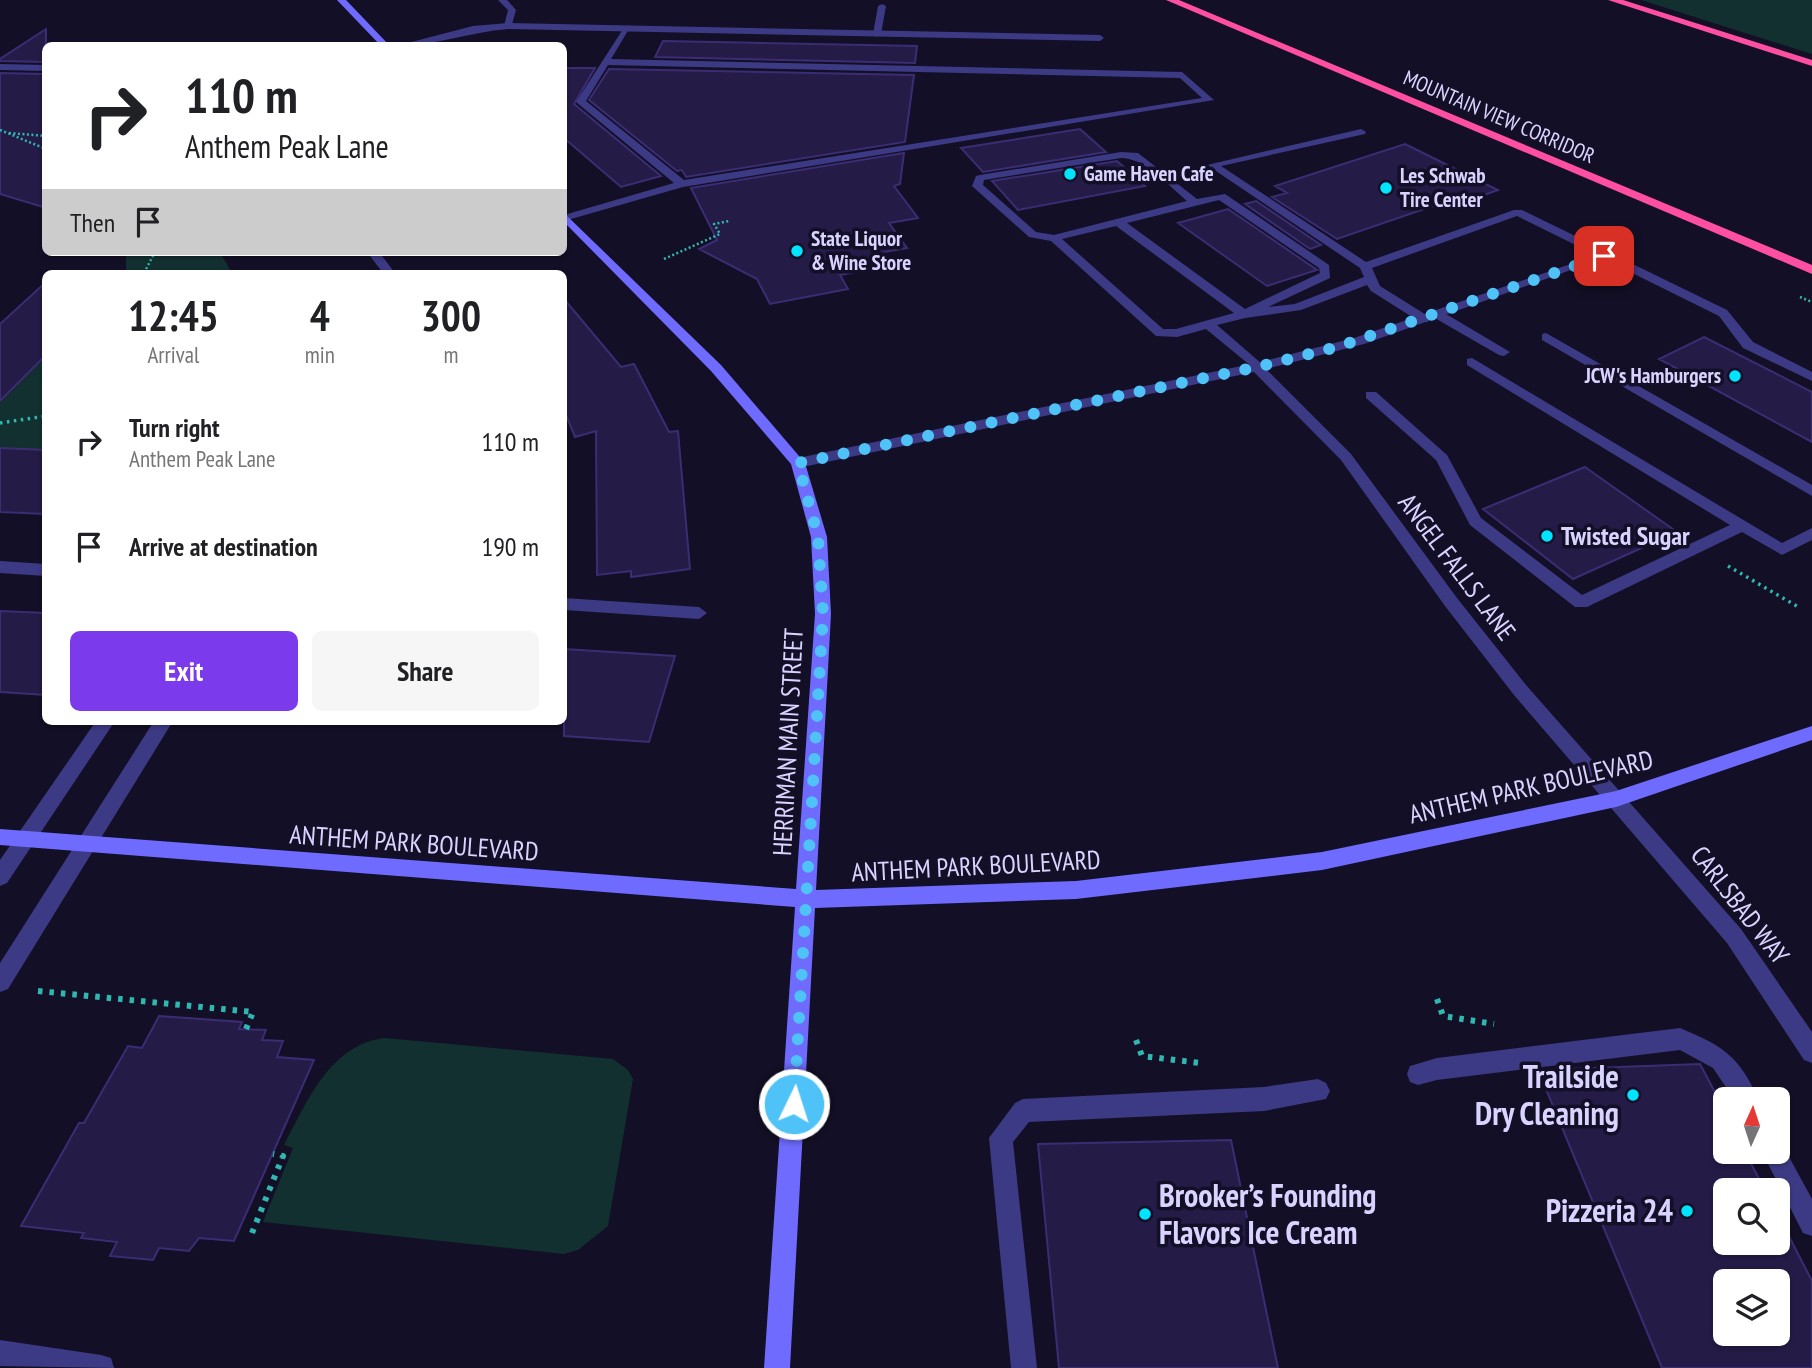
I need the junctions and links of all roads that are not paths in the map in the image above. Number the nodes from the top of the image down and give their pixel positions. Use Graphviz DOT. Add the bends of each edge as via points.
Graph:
graph roads {
  1 [pos="341,0"];
  2 [pos="502,0"];
  3 [pos="1171,0"];
  4 [pos="1614,0"];
  5 [pos="882,6"];
  6 [pos="508,26"];
  7 [pos="625,29"];
  8 [pos="877,34"];
  9 [pos="1100,38"];
  10 [pos="382,42"];
  11 [pos="417,42"];
  12 [pos="604,62"];
  13 [pos="1812,63"];
  14 [pos="0,67"];
  15 [pos="42,68"];
  16 [pos="1361,132"];
  17 [pos="682,184"];
  18 [pos="1196,203"];
  19 [pos="567,216"];
  20 [pos="567,219"];
  21 [pos="1118,222"];
  22 [pos="1054,238"];
  23 [pos="376,256"];
  24 [pos="1604,256"];
  25 [pos="1365,266"];
  26 [pos="387,270"];
  27 [pos="1812,270"];
  28 [pos="1371,279"];
  29 [pos="1244,314"];
  30 [pos="1431,316"];
  31 [pos="1208,324"];
  32 [pos="1546,337"];
  33 [pos="1504,352"];
  34 [pos="1472,362"];
  35 [pos="1257,367"];
  36 [pos="1812,377"];
  37 [pos="1371,395"];
  38 [pos="798,463"];
  39 [pos="1812,491"];
  40 [pos="1742,526"];
  41 [pos="1812,533"];
  42 [pos="0,567"];
  43 [pos="42,570"];
  44 [pos="567,604"];
  45 [pos="699,613"];
  46 [pos="103,725"];
  47 [pos="161,725"];
  48 [pos="1812,733"];
  49 [pos="1616,799"];
  50 [pos="0,837"];
  51 [pos="26,839"];
  52 [pos="87,844"];
  53 [pos="0,877"];
  54 [pos="807,899"];
  55 [pos="0,982"];
  56 [pos="1812,1052"];
  57 [pos="1418,1073"];
  58 [pos="1740,1087"];
  59 [pos="1318,1091"];
  60 [pos="1780,1164"];
  61 [pos="1812,1224"];
  62 [pos="0,1353"];
  63 [pos="101,1368"];
  64 [pos="777,1368"];
  65 [pos="1024,1368"];
  1 -- 10 [label="main road"];
  2 -- 6 [label="street" via="512,10"];
  3 -- 27 [label="highway, MOUNTAIN VIEW CORRIDOR"];
  4 -- 13 [label="highway"];
  5 -- 8 [label="street"];
  6 -- 7 [label="street"];
  6 -- 11 [label="street"];
  7 -- 8 [label="street"];
  7 -- 12 [label="street"];
  8 -- 9 [label="street"];
  12 -- 17 [label="street" via="581,102"];
  12 -- 17 [label="street" via="1182,75 1209,100"];
  14 -- 15 [label="street"];
  16 -- 25 [label="street" via="1212,165"];
  17 -- 19 [label="street"];
  18 -- 21 [label="street"];
  18 -- 22 [label="street" via="1134,155 977,182 1033,234"];
  18 -- 29 [label="street" via="1221,196 1325,267 1326,275"];
  20 -- 38 [label="main road, HERRIMAN MAIN STREET" via="716,368"];
  21 -- 22 [label="street"];
  21 -- 29 [label="street"];
  22 -- 31 [label="street" via="1160,333"];
  23 -- 26 [label="street"];
  24 -- 25 [label="street" via="1518,212"];
  24 -- 30 [label="street"];
  24 -- 36 [label="street" via="1723,313 1748,345"];
  25 -- 28 [label="street"];
  28 -- 29 [label="street" via="1297,307"];
  28 -- 30 [label="street" via="1375,288"];
  29 -- 31 [label="street"];
  30 -- 33 [label="street"];
  30 -- 35 [label="street" via="1359,341"];
  31 -- 35 [label="street, ANGEL FALLS LANE"];
  32 -- 39 [label="street"];
  34 -- 40 [label="street"];
  35 -- 38 [label="street"];
  35 -- 49 [label="street, ANGEL FALLS LANE" via="1346,457 1520,691"];
  37 -- 40 [label="street" via="1442,458 1475,522 1581,603"];
  38 -- 54 [label="main road, HERRIMAN MAIN STREET" via="818,537 823,614"];
  40 -- 41 [label="street" via="1782,550"];
  42 -- 43 [label="street"];
  44 -- 45 [label="street"];
  46 -- 51 [label="street"];
  47 -- 52 [label="street"];
  48 -- 49 [label="main road, ANTHEM PARK BOULEVARD"];
  49 -- 54 [label="main road, ANTHEM PARK BOULEVARD" via="1322,861 1076,890"];
  49 -- 56 [label="street, CARLSBAD WAY" via="1734,936"];
  50 -- 51 [label="main road, ANTHEM PARK BOULEVARD"];
  51 -- 52 [label="main road, ANTHEM PARK BOULEVARD"];
  51 -- 53 [label="street"];
  52 -- 54 [label="main road, ANTHEM PARK BOULEVARD"];
  52 -- 55 [label="street"];
  54 -- 64 [label="main road, HERRIMAN MAIN STREET"];
  57 -- 58 [label="street" via="1680,1039 1713,1052 1731,1069"];
  59 -- 65 [label="street" via="1253,1100 1023,1111 1001,1138"];
  60 -- 61 [label="street"];
  62 -- 63 [label="street"];
}
